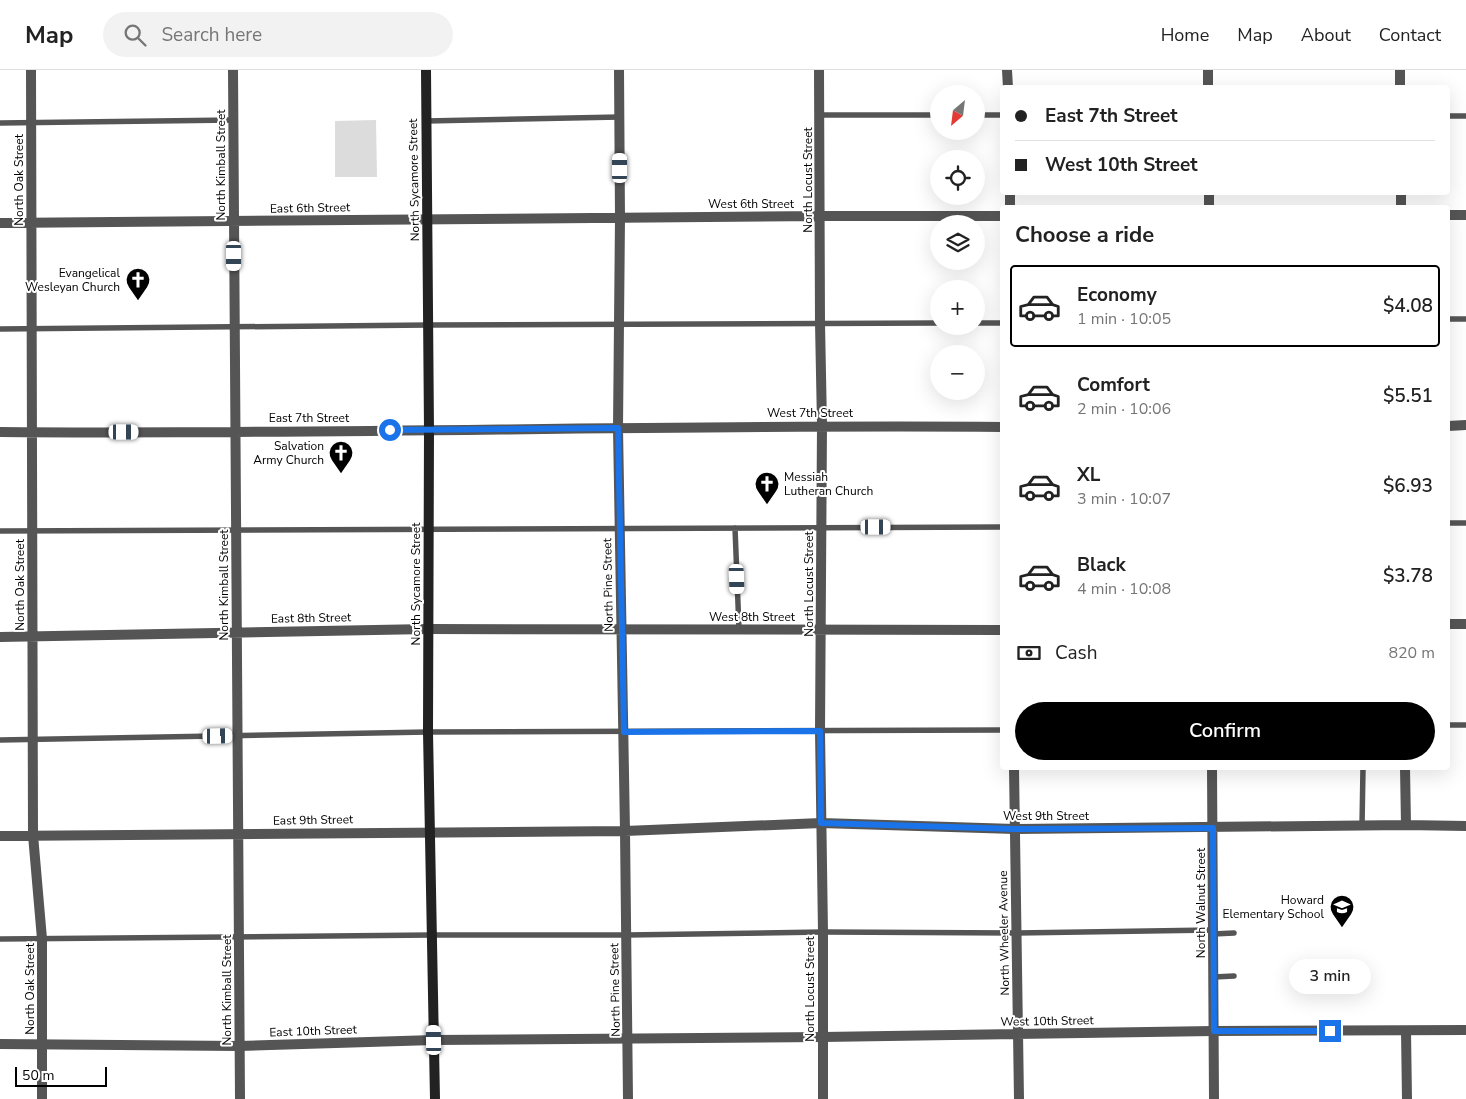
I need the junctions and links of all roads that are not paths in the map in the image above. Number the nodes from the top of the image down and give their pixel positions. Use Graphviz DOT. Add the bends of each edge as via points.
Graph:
graph roads {
  1 [pos="31,70"];
  2 [pos="234,70"];
  3 [pos="426,70"];
  4 [pos="619,70"];
  5 [pos="819,70"];
  6 [pos="1007,70"];
  7 [pos="1208,70"];
  8 [pos="1400,70"];
  9 [pos="1008,85"];
  10 [pos="1208,85"];
  11 [pos="1400,85"];
  12 [pos="820,115"];
  13 [pos="930,115"];
  14 [pos="985,115"];
  15 [pos="1000,116"];
  16 [pos="1450,116"];
  17 [pos="1466,116"];
  18 [pos="620,117"];
  19 [pos="234,120"];
  20 [pos="426,121"];
  21 [pos="32,123"];
  22 [pos="0,124"];
  23 [pos="1450,215"];
  24 [pos="1466,215"];
  25 [pos="820,216"];
  26 [pos="1000,216"];
  27 [pos="620,218"];
  28 [pos="427,220"];
  29 [pos="234,221"];
  30 [pos="0,223"];
  31 [pos="32,223"];
  32 [pos="1450,319"];
  33 [pos="1466,319"];
  34 [pos="820,322"];
  35 [pos="930,323"];
  36 [pos="985,323"];
  37 [pos="1000,323"];
  38 [pos="619,324"];
  39 [pos="429,325"];
  40 [pos="235,327"];
  41 [pos="32,329"];
  42 [pos="0,330"];
  43 [pos="822,425"];
  44 [pos="1466,425"];
  45 [pos="1450,426"];
  46 [pos="1000,427"];
  47 [pos="618,428"];
  48 [pos="429,430"];
  49 [pos="235,431"];
  50 [pos="0,432"];
  51 [pos="32,433"];
  52 [pos="1450,523"];
  53 [pos="1466,524"];
  54 [pos="822,527"];
  55 [pos="1000,527"];
  56 [pos="619,528"];
  57 [pos="735,528"];
  58 [pos="429,529"];
  59 [pos="32,530"];
  60 [pos="236,530"];
  61 [pos="0,531"];
  62 [pos="1450,624"];
  63 [pos="1466,624"];
  64 [pos="428,630"];
  65 [pos="621,630"];
  66 [pos="739,630"];
  67 [pos="821,630"];
  68 [pos="1000,630"];
  69 [pos="236,632"];
  70 [pos="32,636"];
  71 [pos="0,637"];
  72 [pos="1450,725"];
  73 [pos="1466,725"];
  74 [pos="1000,730"];
  75 [pos="820,731"];
  76 [pos="428,732"];
  77 [pos="624,732"];
  78 [pos="237,736"];
  79 [pos="32,739"];
  80 [pos="0,740"];
  81 [pos="1014,770"];
  82 [pos="1212,770"];
  83 [pos="1363,770"];
  84 [pos="1405,770"];
  85 [pos="821,823"];
  86 [pos="1406,825"];
  87 [pos="1362,826"];
  88 [pos="1466,826"];
  89 [pos="1213,828"];
  90 [pos="1015,829"];
  91 [pos="625,830"];
  92 [pos="430,831"];
  93 [pos="238,833"];
  94 [pos="33,835"];
  95 [pos="0,836"];
  96 [pos="823,932"];
  97 [pos="1017,932"];
  98 [pos="1213,932"];
  99 [pos="1234,933"];
  100 [pos="432,935"];
  101 [pos="626,935"];
  102 [pos="239,937"];
  103 [pos="0,939"];
  104 [pos="42,939"];
  105 [pos="1234,976"];
  106 [pos="1214,977"];
  107 [pos="1466,1030"];
  108 [pos="1214,1031"];
  109 [pos="1406,1031"];
  110 [pos="1018,1034"];
  111 [pos="823,1037"];
  112 [pos="628,1038"];
  113 [pos="434,1040"];
  114 [pos="43,1043"];
  115 [pos="0,1044"];
  116 [pos="239,1046"];
  117 [pos="42,1099"];
  118 [pos="240,1099"];
  119 [pos="435,1099"];
  120 [pos="628,1099"];
  121 [pos="823,1099"];
  122 [pos="1019,1099"];
  123 [pos="1214,1099"];
  124 [pos="1406,1099"];
  1 -- 21 [label="street, North Oak Street"];
  2 -- 19 [label="street, North Kimball Street"];
  3 -- 20 [label="main road, North Sycamore Street"];
  4 -- 18 [label="street, North Pine Street"];
  5 -- 12 [label="street, North Locust Street"];
  6 -- 9 [label="street"];
  7 -- 10 [label="street"];
  8 -- 11 [label="street"];
  12 -- 13 [label="lane"];
  12 -- 25 [label="street, North Locust Street"];
  14 -- 15 [label="lane"];
  16 -- 17 [label="lane"];
  18 -- 20 [label="lane"];
  18 -- 27 [label="street, North Pine Street"];
  19 -- 21 [label="lane"];
  19 -- 29 [label="street, North Kimball Street"];
  20 -- 28 [label="main road, North Sycamore Street"];
  21 -- 22 [label="lane"];
  21 -- 31 [label="street, North Oak Street"];
  23 -- 24 [label="street"];
  25 -- 26 [label="street, West 6th Street"];
  25 -- 27 [label="street, West 6th Street"];
  25 -- 34 [label="street, North Locust Street"];
  27 -- 28 [label="street, East 6th Street"];
  27 -- 38 [label="street, North Pine Street"];
  28 -- 29 [label="street, East 6th Street"];
  28 -- 39 [label="main road, North Sycamore Street"];
  29 -- 31 [label="street, East 6th Street"];
  29 -- 40 [label="street, North Kimball Street"];
  30 -- 31 [label="street, East 6th Street"];
  31 -- 41 [label="street, North Oak Street"];
  32 -- 33 [label="lane"];
  34 -- 35 [label="lane"];
  34 -- 38 [label="lane"];
  34 -- 43 [label="street, North Locust Street"];
  36 -- 37 [label="lane"];
  38 -- 39 [label="lane"];
  38 -- 47 [label="street, North Pine Street"];
  39 -- 40 [label="lane"];
  39 -- 48 [label="main road, North Sycamore Street"];
  40 -- 41 [label="lane"];
  40 -- 49 [label="street, North Kimball Street"];
  41 -- 42 [label="lane"];
  41 -- 51 [label="street, North Oak Street"];
  43 -- 46 [label="street, West 7th Street"];
  43 -- 47 [label="street, West 7th Street"];
  43 -- 54 [label="street, North Locust Street"];
  44 -- 45 [label="street"];
  47 -- 48 [label="street, East 7th Street"];
  47 -- 56 [label="street, North Pine Street"];
  48 -- 49 [label="street, East 7th Street"];
  48 -- 58 [label="main road, North Sycamore Street"];
  49 -- 51 [label="street, East 7th Street"];
  49 -- 60 [label="street, North Kimball Street"];
  50 -- 51 [label="street, East 7th Street"];
  51 -- 59 [label="street, North Oak Street"];
  52 -- 53 [label="lane"];
  54 -- 55 [label="lane"];
  54 -- 57 [label="lane"];
  54 -- 67 [label="street, North Locust Street"];
  56 -- 57 [label="lane"];
  56 -- 58 [label="lane"];
  56 -- 65 [label="street, North Pine Street"];
  57 -- 66 [label="lane"];
  58 -- 60 [label="lane"];
  58 -- 64 [label="main road, North Sycamore Street"];
  59 -- 60 [label="lane"];
  59 -- 61 [label="lane"];
  59 -- 70 [label="street, North Oak Street"];
  60 -- 69 [label="street, North Kimball Street"];
  62 -- 63 [label="street"];
  64 -- 65 [label="street, East 8th Street"];
  64 -- 69 [label="street, East 8th Street"];
  64 -- 76 [label="main road, North Sycamore Street"];
  65 -- 66 [label="street, West 8th Street"];
  65 -- 77 [label="street, North Pine Street"];
  66 -- 67 [label="street, West 8th Street"];
  67 -- 68 [label="street, West 8th Street"];
  67 -- 75 [label="street, North Locust Street"];
  69 -- 70 [label="street, East 8th Street"];
  69 -- 78 [label="street, North Kimball Street"];
  70 -- 71 [label="street, East 8th Street"];
  70 -- 79 [label="street, North Oak Street"];
  72 -- 73 [label="lane"];
  74 -- 75 [label="lane"];
  75 -- 77 [label="lane"];
  75 -- 85 [label="street, North Locust Street"];
  76 -- 77 [label="lane"];
  76 -- 78 [label="lane"];
  76 -- 92 [label="main road, North Sycamore Street"];
  77 -- 91 [label="street, North Pine Street"];
  78 -- 79 [label="lane"];
  78 -- 93 [label="street, North Kimball Street"];
  79 -- 80 [label="lane"];
  79 -- 94 [label="street, North Oak Street"];
  81 -- 90 [label="street, North Wheeler Avenue"];
  82 -- 89 [label="street, North Walnut Street"];
  83 -- 87 [label="lane"];
  84 -- 86 [label="street"];
  85 -- 90 [label="street, West 9th Street"];
  85 -- 91 [label="street, West 9th Street"];
  85 -- 96 [label="street, North Locust Street"];
  86 -- 87 [label="street, West 9th Street"];
  86 -- 88 [label="street, West 9th Street"];
  87 -- 89 [label="street, West 9th Street"];
  89 -- 90 [label="street, West 9th Street"];
  89 -- 98 [label="street, North Walnut Street"];
  90 -- 97 [label="street, North Wheeler Avenue"];
  91 -- 92 [label="street, East 9th Street"];
  91 -- 101 [label="street, North Pine Street"];
  92 -- 93 [label="street, East 9th Street"];
  92 -- 100 [label="main road, North Sycamore Street"];
  93 -- 94 [label="street, East 9th Street"];
  93 -- 102 [label="street, North Kimball Street"];
  94 -- 95 [label="street, East 9th Street"];
  94 -- 104 [label="street, North Oak Street"];
  96 -- 97 [label="lane"];
  96 -- 101 [label="lane"];
  96 -- 111 [label="street, North Locust Street"];
  97 -- 98 [label="lane"];
  97 -- 110 [label="street, North Wheeler Avenue"];
  98 -- 99 [label="lane"];
  98 -- 106 [label="street, North Walnut Street"];
  100 -- 101 [label="lane"];
  100 -- 102 [label="lane"];
  100 -- 113 [label="main road, North Sycamore Street"];
  101 -- 112 [label="street, North Pine Street"];
  102 -- 104 [label="lane"];
  102 -- 116 [label="street, North Kimball Street"];
  103 -- 104 [label="lane"];
  104 -- 114 [label="street, North Oak Street"];
  105 -- 106 [label="lane"];
  106 -- 108 [label="street, North Walnut Street"];
  107 -- 109 [label="street, West 10th Street"];
  108 -- 109 [label="street, West 10th Street"];
  108 -- 110 [label="street, West 10th Street"];
  108 -- 123 [label="street, North Walnut Street"];
  109 -- 124 [label="street"];
  110 -- 111 [label="street, West 10th Street"];
  110 -- 122 [label="street, North Wheeler Avenue"];
  111 -- 112 [label="street, West 10th Street"];
  111 -- 121 [label="street, North Locust Street"];
  112 -- 113 [label="street, East 10th Street"];
  112 -- 120 [label="street, North Pine Street"];
  113 -- 116 [label="street, East 10th Street"];
  113 -- 119 [label="main road, North Sycamore Street"];
  114 -- 115 [label="street, East 10th Street"];
  114 -- 116 [label="street, East 10th Street"];
  114 -- 117 [label="street, North Oak Street"];
  116 -- 118 [label="street, North Kimball Street"];
}
